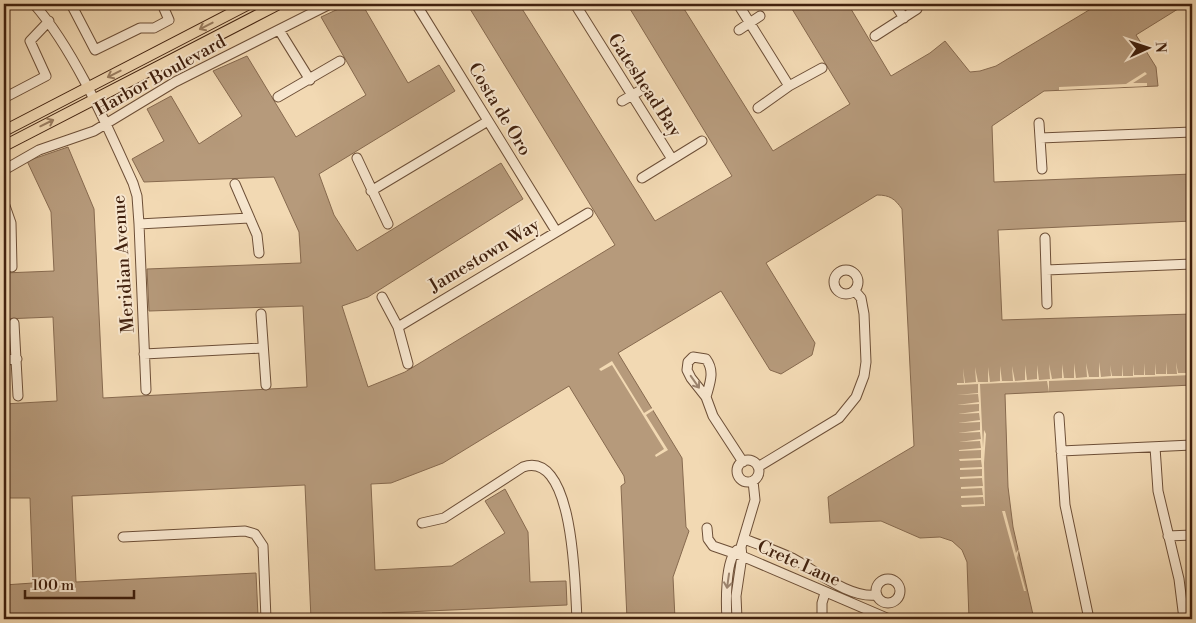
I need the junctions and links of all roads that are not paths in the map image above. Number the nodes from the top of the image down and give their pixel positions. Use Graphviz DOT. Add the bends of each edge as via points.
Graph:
graph roads {
  1 [pos="34,4"];
  2 [pos="71,4"];
  3 [pos="162,4"];
  4 [pos="249,4"];
  5 [pos="279,4"];
  6 [pos="330,4"];
  7 [pos="416,4"];
  8 [pos="575,4"];
  9 [pos="738,4"];
  10 [pos="895,4"];
  11 [pos="918,9"];
  12 [pos="760,16"];
  13 [pos="904,18"];
  14 [pos="49,21"];
  15 [pos="750,23"];
  16 [pos="279,30"];
  17 [pos="739,30"];
  18 [pos="875,36"];
  19 [pos="340,61"];
  20 [pos="822,68"];
  21 [pos="310,80"];
  22 [pos="789,86"];
  23 [pos="87,88"];
  24 [pos="643,89"];
  25 [pos="633,94"];
  26 [pos="278,97"];
  27 [pos="4,98"];
  28 [pos="93,100"];
  29 [pos="622,101"];
  30 [pos="758,108"];
  31 [pos="488,120"];
  32 [pos="1039,122"];
  33 [pos="106,124"];
  34 [pos="5,130"];
  35 [pos="1192,132"];
  36 [pos="1040,138"];
  37 [pos="702,141"];
  38 [pos="4,146"];
  39 [pos="357,158"];
  40 [pos="672,159"];
  41 [pos="1042,169"];
  42 [pos="4,170"];
  43 [pos="642,178"];
  44 [pos="235,184"];
  45 [pos="371,191"];
  46 [pos="4,203"];
  47 [pos="588,213"];
  48 [pos="249,218"];
  49 [pos="139,224"];
  50 [pos="388,224"];
  51 [pos="556,231"];
  52 [pos="7,232"];
  53 [pos="1045,238"];
  54 [pos="258,253"];
  55 [pos="1192,264"];
  56 [pos="12,267"];
  57 [pos="1046,270"];
  58 [pos="855,290"];
  59 [pos="382,297"];
  60 [pos="1047,304"];
  61 [pos="261,314"];
  62 [pos="14,323"];
  63 [pos="398,326"];
  64 [pos="262,348"];
  65 [pos="144,354"];
  66 [pos="17,359"];
  67 [pos="4,360"];
  68 [pos="408,364"];
  69 [pos="266,384"];
  70 [pos="146,390"];
  71 [pos="18,396"];
  72 [pos="706,397"];
  73 [pos="1059,417"];
  74 [pos="1192,445"];
  75 [pos="1155,447"];
  76 [pos="1061,451"];
  77 [pos="743,462"];
  78 [pos="758,467"];
  79 [pos="752,481"];
  80 [pos="422,523"];
  81 [pos="707,528"];
  82 [pos="1192,535"];
  83 [pos="1168,536"];
  84 [pos="123,537"];
  85 [pos="740,549"];
  86 [pos="825,593"];
  87 [pos="877,594"];
  88 [pos="266,619"];
  89 [pos="577,619"];
  90 [pos="727,619"];
  91 [pos="737,619"];
  92 [pos="822,619"];
  93 [pos="889,619"];
  94 [pos="1089,619"];
  95 [pos="1184,619"];
  1 -- 14 [label="street, Meridian Avenue"];
  2 -- 3 [label="street" via="95,50 140,28 154,28 170,20"];
  4 -- 23 [label="main road, one-way"];
  5 -- 28 [label="main road"];
  6 -- 16 [label="street, Harbor Boulevard"];
  7 -- 31 [label="street, Costa de Oro"];
  8 -- 25 [label="street, Gateshead Bay"];
  9 -- 15 [label="street"];
  10 -- 13 [label="street"];
  11 -- 13 [label="street"];
  12 -- 15 [label="street"];
  13 -- 18 [label="street"];
  14 -- 23 [label="street, Meridian Avenue"];
  14 -- 27 [label="street" via="30,41 46,76"];
  15 -- 17 [label="street"];
  15 -- 22 [label="street"];
  16 -- 21 [label="street"];
  16 -- 33 [label="street, Harbor Boulevard" via="175,82"];
  19 -- 21 [label="street"];
  20 -- 22 [label="street"];
  21 -- 26 [label="street"];
  22 -- 30 [label="street"];
  23 -- 28 [label="street, Meridian Avenue"];
  23 -- 34 [label="main road"];
  24 -- 25 [label="street"];
  25 -- 29 [label="street"];
  25 -- 40 [label="street, Gateshead Bay"];
  28 -- 33 [label="street, Meridian Avenue"];
  38 -- 28 [label="main road, one-way"];
  31 -- 45 [label="street"];
  31 -- 51 [label="street, Costa de Oro"];
  32 -- 36 [label="street"];
  33 -- 42 [label="street, Harbor Boulevard" via="32,153"];
  33 -- 49 [label="street, Meridian Avenue" via="133,183"];
  35 -- 36 [label="street"];
  36 -- 41 [label="street"];
  37 -- 40 [label="street, Gateshead Bay"];
  39 -- 45 [label="street"];
  40 -- 43 [label="street, Gateshead Bay"];
  44 -- 48 [label="street"];
  45 -- 50 [label="street"];
  46 -- 52 [label="street" via="9,214"];
  47 -- 51 [label="street, Jamestown Way"];
  48 -- 49 [label="street"];
  48 -- 54 [label="street" via="257,235"];
  49 -- 65 [label="street, Meridian Avenue"];
  51 -- 63 [label="street, Jamestown Way"];
  52 -- 56 [label="street"];
  53 -- 57 [label="street"];
  55 -- 57 [label="street"];
  57 -- 60 [label="street"];
  58 -- 78 [label="street" via="861,298 864,314 866,362 856,397 840,418"];
  59 -- 63 [label="street"];
  61 -- 64 [label="street"];
  62 -- 66 [label="street"];
  63 -- 68 [label="street"];
  64 -- 65 [label="street"];
  64 -- 69 [label="street"];
  65 -- 70 [label="street, Meridian Avenue"];
  66 -- 67 [label="street"];
  66 -- 71 [label="street"];
  72 -- 77 [label="street" via="713,416"];
  73 -- 76 [label="street"];
  74 -- 75 [label="street"];
  75 -- 76 [label="street"];
  75 -- 83 [label="street" via="1158,491"];
  76 -- 94 [label="street" via="1064,504"];
  77 -- 78 [label="street" via="753,462"];
  77 -- 79 [label="street" via="738,467 738,474 742,480"];
  78 -- 79 [label="street" via="758,474"];
  79 -- 85 [label="street" via="754,510"];
  80 -- 89 [label="street" via="444,518 522,467 534,465 549,473 567,513 574,552"];
  81 -- 85 [label="street, Crete Lane" via="713,546"];
  82 -- 83 [label="street"];
  83 -- 95 [label="street" via="1179,579"];
  84 -- 88 [label="street" via="244,531 256,535 263,548"];
  85 -- 86 [label="street, Crete Lane"];
  85 -- 87 [label="street" via="790,557 825,579 868,596"];
  85 -- 90 [label="street, one-way" via="727,585"];
  85 -- 91 [label="street"];
  86 -- 92 [label="street"];
  86 -- 93 [label="street, Crete Lane"];
}
